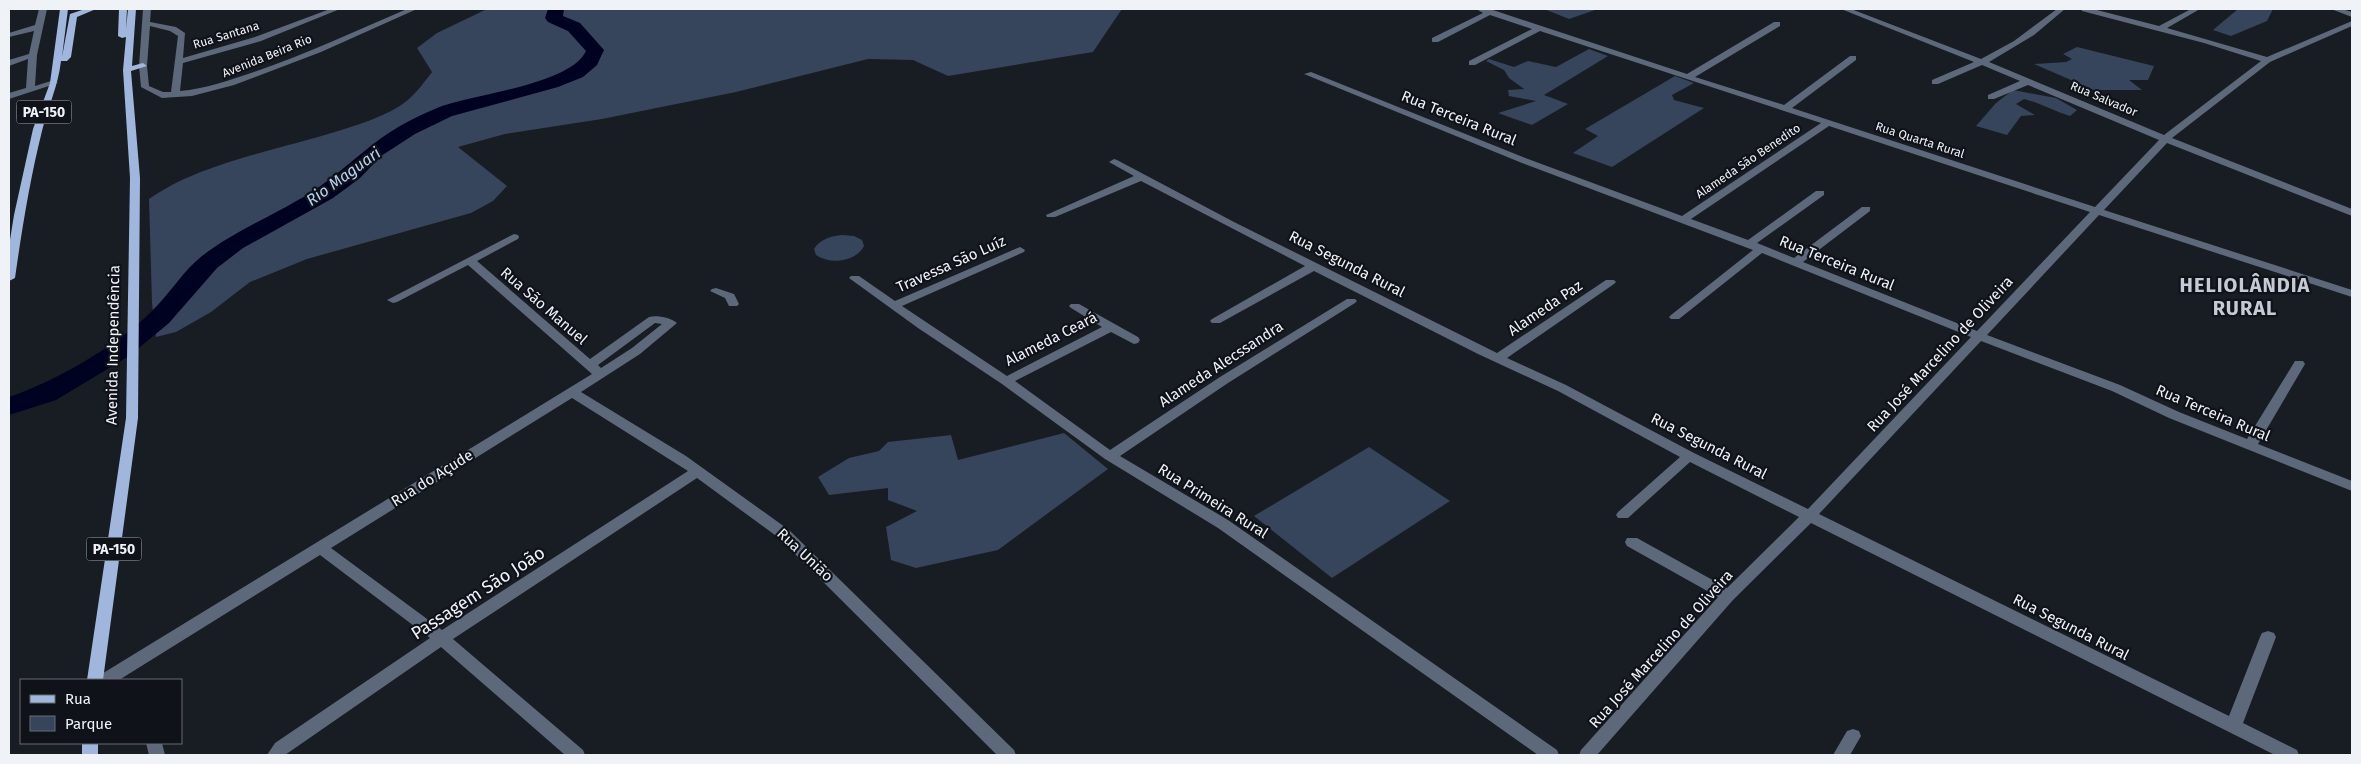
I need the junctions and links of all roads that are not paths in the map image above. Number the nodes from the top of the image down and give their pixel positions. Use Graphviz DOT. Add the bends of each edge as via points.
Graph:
graph roads {
  1 [pos="43,9"];
  2 [pos="64,9"];
  3 [pos="92,9"];
  4 [pos="123,9"];
  5 [pos="132,9"];
  6 [pos="147,9"];
  7 [pos="336,9"];
  8 [pos="413,9"];
  9 [pos="1480,9"];
  10 [pos="1845,9"];
  11 [pos="2062,9"];
  12 [pos="2085,9"];
  13 [pos="2196,9"];
  14 [pos="2335,9"];
  15 [pos="1490,12"];
  16 [pos="2352,15"];
  17 [pos="145,23"];
  18 [pos="2352,23"];
  19 [pos="1777,24"];
  20 [pos="38,27"];
  21 [pos="1540,28"];
  22 [pos="2161,28"];
  23 [pos="9,35"];
  24 [pos="1435,40"];
  25 [pos="128,52"];
  26 [pos="33,55"];
  27 [pos="1853,58"];
  28 [pos="2267,60"];
  29 [pos="178,62"];
  30 [pos="1984,62"];
  31 [pos="9,63"];
  32 [pos="1472,63"];
  33 [pos="143,66"];
  34 [pos="56,67"];
  35 [pos="127,70"];
  36 [pos="1308,74"];
  37 [pos="1690,76"];
  38 [pos="2029,81"];
  39 [pos="54,82"];
  40 [pos="1935,82"];
  41 [pos="30,89"];
  42 [pos="175,94"];
  43 [pos="9,96"];
  44 [pos="1991,97"];
  45 [pos="1786,108"];
  46 [pos="1828,123"];
  47 [pos="2165,139"];
  48 [pos="1114,162"];
  49 [pos="1142,175"];
  50 [pos="1820,193"];
  51 [pos="1866,209"];
  52 [pos="2097,211"];
  53 [pos="2352,213"];
  54 [pos="1051,215"];
  55 [pos="1683,220"];
  56 [pos="514,237"];
  57 [pos="1749,244"];
  58 [pos="1761,249"];
  59 [pos="1020,250"];
  60 [pos="469,260"];
  61 [pos="1796,263"];
  62 [pos="1314,266"];
  63 [pos="9,278"];
  64 [pos="855,278"];
  65 [pos="1610,282"];
  66 [pos="716,291"];
  67 [pos="2352,294"];
  68 [pos="393,300"];
  69 [pos="1351,301"];
  70 [pos="733,304"];
  71 [pos="894,305"];
  72 [pos="1075,306"];
  73 [pos="1675,317"];
  74 [pos="1216,321"];
  75 [pos="1111,327"];
  76 [pos="1978,336"];
  77 [pos="1134,340"];
  78 [pos="1498,358"];
  79 [pos="2299,364"];
  80 [pos="589,366"];
  81 [pos="600,374"];
  82 [pos="1006,381"];
  83 [pos="572,392"];
  84 [pos="2250,446"];
  85 [pos="1110,456"];
  86 [pos="1689,456"];
  87 [pos="698,471"];
  88 [pos="2352,486"];
  89 [pos="1623,515"];
  90 [pos="1810,515"];
  91 [pos="1632,542"];
  92 [pos="321,548"];
  93 [pos="1736,594"];
  94 [pos="2268,637"];
  95 [pos="442,638"];
  96 [pos="122,676"];
  97 [pos="95,679"];
  98 [pos="2233,727"];
  99 [pos="1854,736"];
  100 [pos="2268,749"];
  101 [pos="278,752"];
  102 [pos="577,755"];
  103 [pos="1008,755"];
  104 [pos="1551,755"];
  105 [pos="1587,755"];
  106 [pos="1841,755"];
  107 [pos="2291,755"];
  1 -- 20 [label="street"];
  2 -- 34 [label="main road, PA-150"];
  3 -- 34 [label="main road" via="73,16 66,57"];
  4 -- 25 [label="main road" via="121,47"];
  5 -- 25 [label="main road, Avenida Independência / PA-150"];
  6 -- 17 [label="street, Avenida Beira Rio"];
  7 -- 29 [label="street, Rua Santana" via="237,46"];
  8 -- 42 [label="street, Avenida Beira Rio" via="238,82 210,90"];
  9 -- 15 [label="street, Rua Quarta Rural"];
  10 -- 30 [label="street, Rua Salvador"];
  11 -- 30 [label="street" via="2034,32"];
  12 -- 22 [label="street"];
  13 -- 22 [label="street"];
  14 -- 16 [label="street"];
  15 -- 21 [label="street, Rua Quarta Rural"];
  15 -- 24 [label="street"];
  17 -- 29 [label="street" via="180,32"];
  17 -- 33 [label="street, Avenida Beira Rio"];
  18 -- 28 [label="street, Rua José Marcelino de Oliveira"];
  19 -- 37 [label="street"];
  20 -- 23 [label="street"];
  20 -- 26 [label="street"];
  21 -- 32 [label="street"];
  21 -- 37 [label="street, Rua Quarta Rural"];
  22 -- 28 [label="street"];
  25 -- 35 [label="main road, Avenida Independência / PA-150"];
  26 -- 31 [label="street"];
  26 -- 41 [label="street"];
  27 -- 45 [label="street"];
  28 -- 47 [label="street, Rua José Marcelino de Oliveira"];
  29 -- 42 [label="street"];
  30 -- 38 [label="street, Rua Salvador"];
  30 -- 40 [label="street"];
  33 -- 35 [label="main road"];
  33 -- 42 [label="street, Avenida Beira Rio" via="147,90"];
  34 -- 39 [label="main road, PA-150"];
  35 -- 97 [label="main road, Avenida Independência / PA-150" via="135,178 132,418"];
  36 -- 55 [label="street, Rua Terceira Rural" via="1350,88 1384,107"];
  37 -- 45 [label="street, Rua Quarta Rural"];
  38 -- 44 [label="street"];
  38 -- 47 [label="street, Rua Salvador"];
  39 -- 41 [label="street"];
  39 -- 63 [label="main road, PA-150" via="38,129"];
  41 -- 43 [label="street"];
  45 -- 46 [label="street, Rua Quarta Rural"];
  46 -- 52 [label="street, Rua Quarta Rural"];
  46 -- 55 [label="street, Alameda São Benedito"];
  47 -- 52 [label="street, Rua José Marcelino de Oliveira"];
  47 -- 53 [label="street, Rua Salvador"];
  48 -- 49 [label="street, Rua Segunda Rural"];
  49 -- 54 [label="street"];
  49 -- 62 [label="street, Rua Segunda Rural"];
  50 -- 57 [label="street"];
  51 -- 61 [label="street"];
  52 -- 67 [label="street, Rua Quarta Rural"];
  52 -- 76 [label="street, Rua José Marcelino de Oliveira"];
  55 -- 57 [label="street, Rua Terceira Rural"];
  56 -- 60 [label="street"];
  57 -- 58 [label="street, Rua Terceira Rural"];
  58 -- 61 [label="street, Rua Terceira Rural"];
  58 -- 73 [label="street"];
  59 -- 71 [label="street, Travessa São Luíz"];
  60 -- 68 [label="street"];
  60 -- 80 [label="street, Rua São Manuel"];
  61 -- 76 [label="street, Rua Terceira Rural"];
  62 -- 74 [label="street"];
  62 -- 78 [label="street, Rua Segunda Rural" via="1430,328"];
  64 -- 71 [label="street, Rua Primeira Rural"];
  65 -- 78 [label="street, Alameda Paz"];
  66 -- 70 [label="street" via="730,296"];
  69 -- 85 [label="street, Alameda Alecssandra"];
  71 -- 82 [label="street, Rua Primeira Rural"];
  72 -- 75 [label="street"];
  75 -- 77 [label="street"];
  75 -- 82 [label="street, Alameda Ceará"];
  76 -- 84 [label="street, Rua Terceira Rural" via="2116,388"];
  76 -- 90 [label="street, Rua José Marcelino de Oliveira"];
  78 -- 86 [label="street, Rua Segunda Rural" via="1562,388"];
  79 -- 84 [label="street"];
  80 -- 81 [label="street, Rua São Manuel"];
  80 -- 81 [label="street, Rua do Açude" via="653,319 671,322"];
  81 -- 83 [label="street, Rua do Açude"];
  82 -- 85 [label="street, Rua Primeira Rural"];
  83 -- 87 [label="street, Rua União"];
  83 -- 92 [label="street, Rua do Açude"];
  84 -- 88 [label="street, Rua Terceira Rural"];
  85 -- 104 [label="street, Rua Primeira Rural" via="1223,524"];
  86 -- 89 [label="street"];
  86 -- 90 [label="street, Rua Segunda Rural"];
  87 -- 95 [label="street, Passagem São João"];
  87 -- 103 [label="street, Rua União" via="784,534"];
  90 -- 93 [label="street, Rua José Marcelino de Oliveira"];
  90 -- 98 [label="street, Rua Segunda Rural"];
  91 -- 93 [label="street"];
  92 -- 95 [label="street"];
  92 -- 96 [label="street, Rua do Açude" via="235,599"];
  93 -- 105 [label="street, Rua José Marcelino de Oliveira"];
  94 -- 98 [label="street"];
  95 -- 101 [label="street, Passagem São João"];
  95 -- 102 [label="street"];
  98 -- 100 [label="street, Rua Segunda Rural"];
  99 -- 106 [label="street"];
  100 -- 107 [label="street, Rua Segunda Rural"];
}
